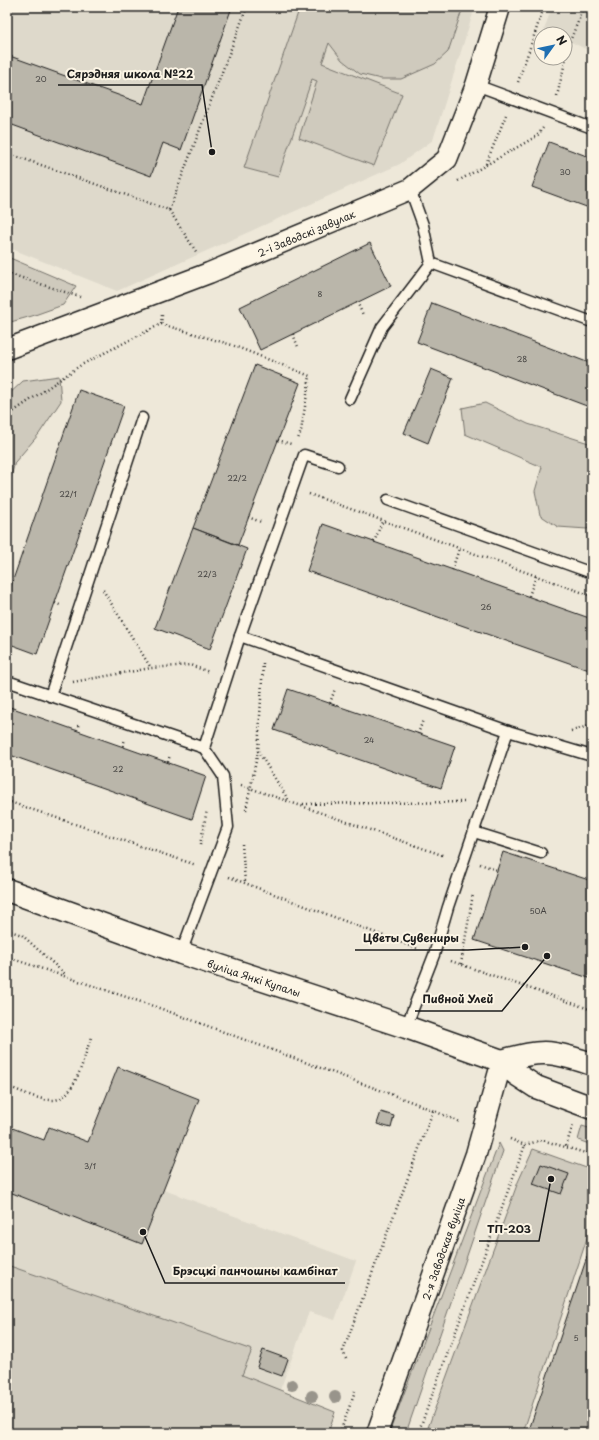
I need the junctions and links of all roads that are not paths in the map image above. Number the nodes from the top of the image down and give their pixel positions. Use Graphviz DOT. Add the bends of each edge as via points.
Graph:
graph roads {
  1 [pos="500,7"];
  2 [pos="476,85"];
  3 [pos="592,128"];
  4 [pos="410,188"];
  5 [pos="431,263"];
  6 [pos="592,322"];
  7 [pos="7,349"];
  8 [pos="350,399"];
  9 [pos="142,418"];
  10 [pos="338,466"];
  11 [pos="388,500"];
  12 [pos="592,573"];
  13 [pos="240,636"];
  14 [pos="7,681"];
  15 [pos="50,696"];
  16 [pos="508,731"];
  17 [pos="204,748"];
  18 [pos="592,756"];
  19 [pos="474,832"];
  20 [pos="541,853"];
  21 [pos="7,890"];
  22 [pos="181,953"];
  23 [pos="406,1027"];
  24 [pos="502,1061"];
  25 [pos="592,1064"];
  26 [pos="592,1108"];
  27 [pos="377,1433"];
  1 -- 2 [label="street, 2-і Заводскі завулак"];
  2 -- 3 [label="lane"];
  2 -- 4 [label="street, 2-і Заводскі завулак" via="447,159"];
  4 -- 5 [label="lane" via="423,226"];
  4 -- 7 [label="street, 2-і Заводскі завулак" via="209,273"];
  5 -- 6 [label="lane"];
  5 -- 8 [label="lane" via="382,327"];
  9 -- 15 [label="lane"];
  10 -- 13 [label="lane" via="304,455"];
  11 -- 12 [label="lane"];
  13 -- 16 [label="lane"];
  13 -- 17 [label="lane"];
  14 -- 15 [label="lane"];
  15 -- 17 [label="lane"];
  16 -- 18 [label="lane"];
  16 -- 19 [label="lane"];
  17 -- 22 [label="lane" via="223,776 228,827"];
  19 -- 20 [label="lane"];
  19 -- 23 [label="lane" via="434,955"];
  21 -- 22 [label="main road, вуліца Янкі Купалы"];
  22 -- 23 [label="main road, вуліца Янкі Купалы"];
  23 -- 24 [label="main road, вуліца Янкі Купалы"];
  24 -- 25 [label="main road" via="542,1053"];
  24 -- 26 [label="main road, вуліца Янкі Купалы" via="536,1087"];
  24 -- 27 [label="street, 2-я Заводская вуліца" via="476,1154"];
}
